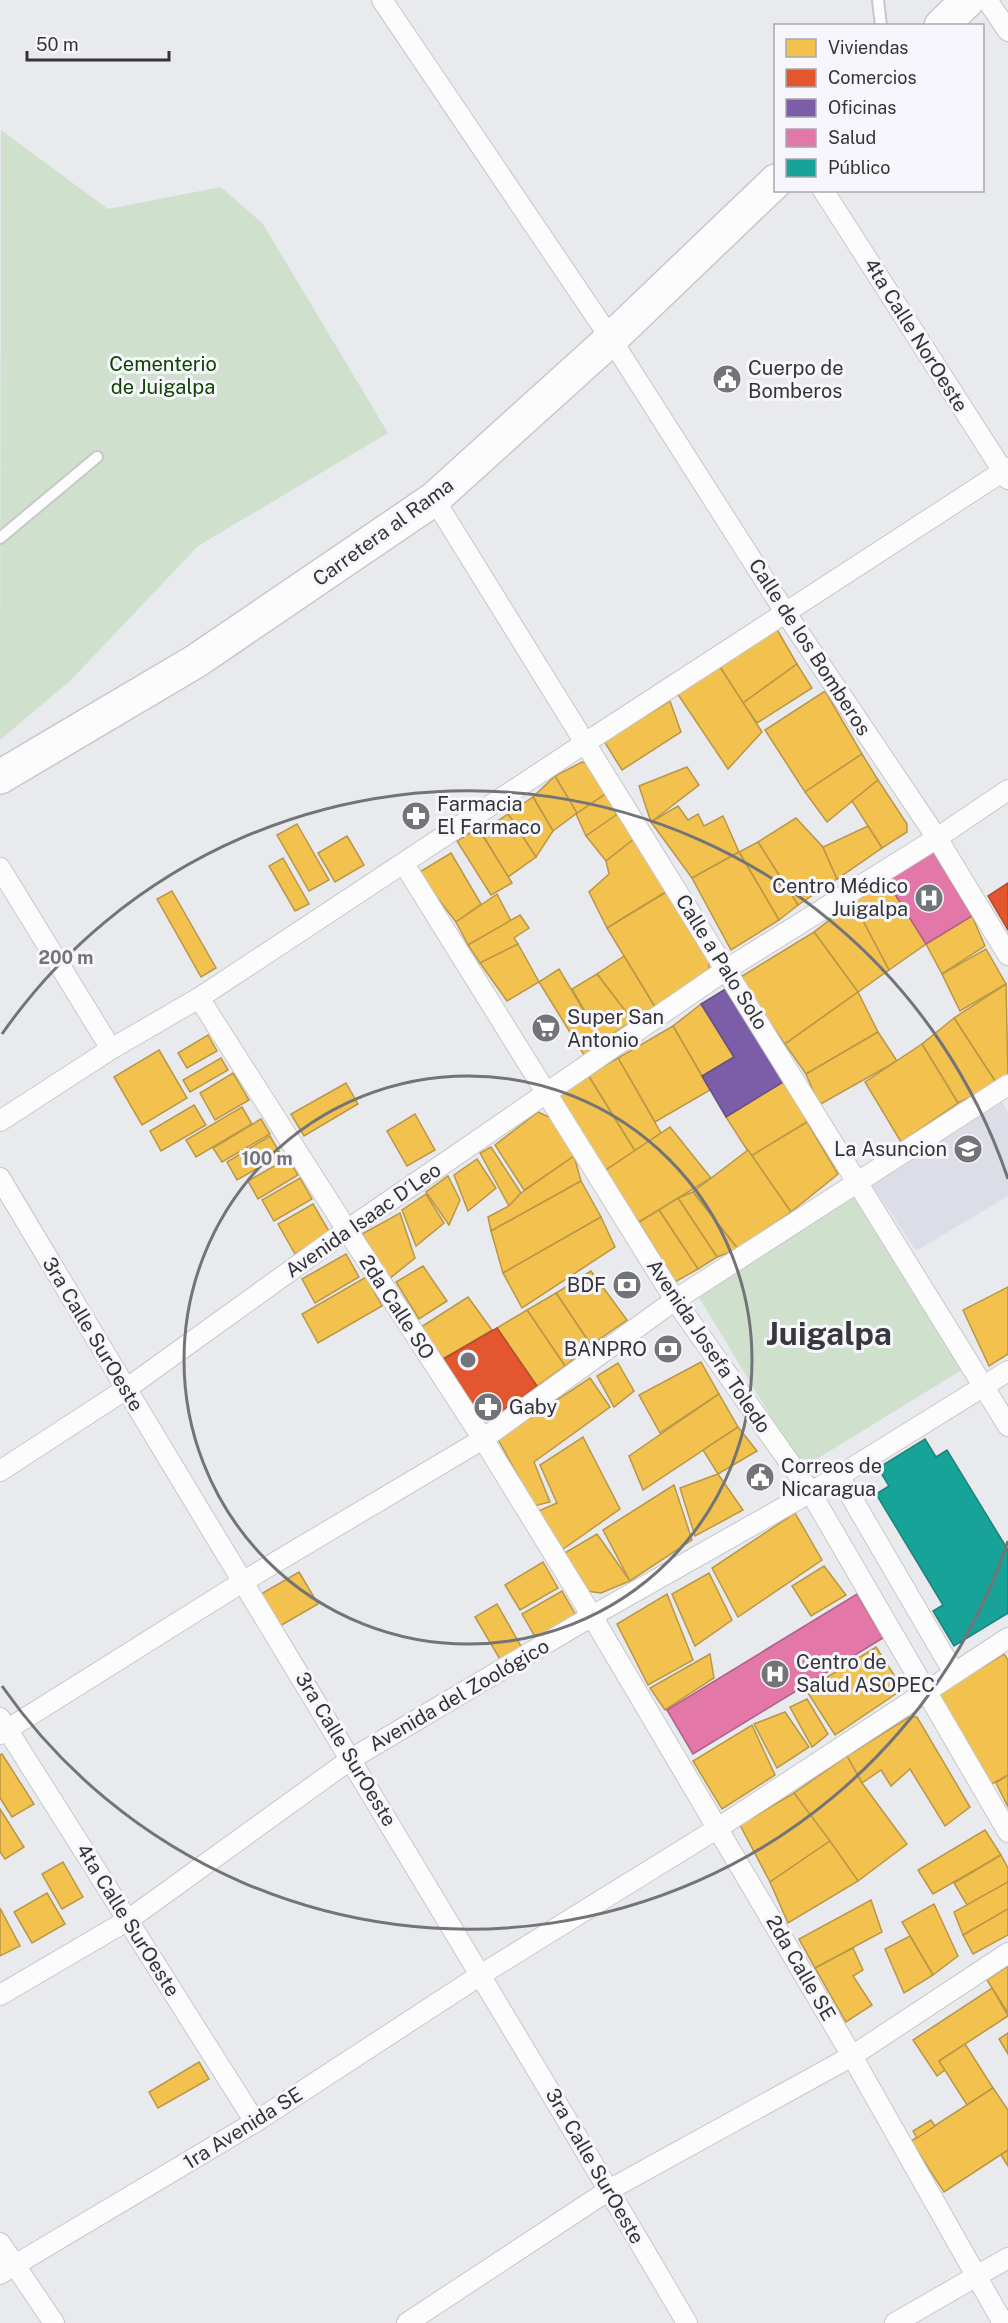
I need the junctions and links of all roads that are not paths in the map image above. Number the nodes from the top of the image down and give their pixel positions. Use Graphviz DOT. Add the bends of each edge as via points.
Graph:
graph roads {
  1 [pos="382,0"];
  2 [pos="878,0"];
  3 [pos="971,1"];
  4 [pos="881,24"];
  5 [pos="943,24"];
  6 [pos="1008,31"];
  7 [pos="774,183"];
  8 [pos="825,192"];
  9 [pos="611,339"];
  10 [pos="97,457"];
  11 [pos="1006,473"];
  12 [pos="434,500"];
  13 [pos="0,538"];
  14 [pos="785,612"];
  15 [pos="585,742"];
  16 [pos="0,777"];
  17 [pos="1008,790"];
  18 [pos="937,838"];
  19 [pos="404,864"];
  20 [pos="0,868"];
  21 [pos="1008,955"];
  22 [pos="727,969"];
  23 [pos="200,998"];
  24 [pos="111,1048"];
  25 [pos="1008,1085"];
  26 [pos="545,1092"];
  27 [pos="0,1121"];
  28 [pos="0,1178"];
  29 [pos="858,1183"];
  30 [pos="347,1230"];
  31 [pos="675,1300"];
  32 [pos="1008,1371"];
  33 [pos="983,1386"];
  34 [pos="126,1389"];
  35 [pos="1008,1426"];
  36 [pos="483,1439"];
  37 [pos="0,1471"];
  38 [pos="839,1476"];
  39 [pos="811,1493"];
  40 [pos="244,1581"];
  41 [pos="592,1616"];
  42 [pos="1008,1638"];
  43 [pos="954,1672"];
  44 [pos="925,1693"];
  45 [pos="2,1727"];
  46 [pos="351,1759"];
  47 [pos="718,1828"];
  48 [pos="1008,1832"];
  49 [pos="128,1920"];
  50 [pos="1008,1953"];
  51 [pos="482,1974"];
  52 [pos="0,1995"];
  53 [pos="852,2056"];
  54 [pos="255,2122"];
  55 [pos="609,2190"];
  56 [pos="0,2243"];
  57 [pos="1008,2258"];
  58 [pos="7,2270"];
  59 [pos="976,2276"];
  60 [pos="54,2323"];
  61 [pos="407,2323"];
  62 [pos="687,2323"];
  63 [pos="895,2323"];
  64 [pos="1003,2323"];
  1 -- 9 [label="street, Calle de los Bomberos"];
  2 -- 4 [label="lane"];
  3 -- 5 [label="highway"];
  3 -- 6 [label="street"];
  7 -- 9 [label="highway, Carretera al Rama"];
  8 -- 11 [label="street, 4ta Calle NorOeste"];
  9 -- 12 [label="highway, Carretera al Rama"];
  9 -- 14 [label="street, Calle de los Bomberos"];
  10 -- 13 [label="lane"];
  11 -- 14 [label="street"];
  12 -- 15 [label="street, Calle a Palo Solo"];
  12 -- 16 [label="highway, Carretera al Rama" via="196,661"];
  14 -- 15 [label="street"];
  14 -- 18 [label="street, Calle de los Bomberos"];
  15 -- 19 [label="street"];
  15 -- 22 [label="street, Calle a Palo Solo"];
  17 -- 18 [label="street, Avenida Isaac D´Leo"];
  18 -- 21 [label="street, Calle de los Bomberos"];
  18 -- 22 [label="street, Avenida Isaac D´Leo"];
  19 -- 23 [label="street"];
  19 -- 26 [label="street, Avenida Josefa Toledo"];
  20 -- 24 [label="street"];
  22 -- 26 [label="street, Avenida Isaac D´Leo"];
  22 -- 29 [label="street, Calle a Palo Solo"];
  23 -- 24 [label="street"];
  23 -- 30 [label="street, 2da Calle SO"];
  24 -- 27 [label="street"];
  25 -- 29 [label="street"];
  26 -- 30 [label="street, Avenida Isaac D´Leo"];
  26 -- 31 [label="street, Avenida Josefa Toledo"];
  28 -- 34 [label="street, 3ra Calle SurOeste"];
  29 -- 31 [label="street"];
  29 -- 33 [label="street, Calle a Palo Solo"];
  30 -- 34 [label="street, Avenida Isaac D´Leo"];
  30 -- 36 [label="street, 2da Calle SO"];
  31 -- 36 [label="street"];
  31 -- 39 [label="street, Avenida Josefa Toledo"];
  32 -- 33 [label="street, Avenida del Zoológico"];
  33 -- 35 [label="street, Calle a Palo Solo"];
  33 -- 38 [label="street, Avenida del Zoológico"];
  34 -- 37 [label="street, Avenida Isaac D´Leo"];
  34 -- 40 [label="street, 3ra Calle SurOeste"];
  36 -- 40 [label="street"];
  36 -- 41 [label="street, 2da Calle SO"];
  38 -- 39 [label="street, Avenida del Zoológico"];
  38 -- 43 [label="street"];
  39 -- 41 [label="street, Avenida del Zoológico"];
  39 -- 44 [label="street, Avenida Josefa Toledo"];
  40 -- 45 [label="street"];
  40 -- 46 [label="street, 3ra Calle SurOeste"];
  41 -- 46 [label="street, Avenida del Zoológico"];
  41 -- 47 [label="street, 2da Calle SE"];
  42 -- 43 [label="street, 1ra Avenida SE"];
  43 -- 44 [label="street, 1ra Avenida SE"];
  44 -- 47 [label="street, 1ra Avenida SE"];
  44 -- 48 [label="street, Avenida Josefa Toledo"];
  45 -- 49 [label="street, 4ta Calle SurOeste"];
  46 -- 49 [label="street, Avenida del Zoológico"];
  46 -- 51 [label="street, 3ra Calle SurOeste"];
  47 -- 51 [label="street, 1ra Avenida SE"];
  47 -- 53 [label="street, 2da Calle SE"];
  49 -- 52 [label="street, Avenida del Zoológico"];
  49 -- 54 [label="street, 4ta Calle SurOeste"];
  50 -- 53 [label="street"];
  51 -- 54 [label="street, 1ra Avenida SE"];
  51 -- 55 [label="street, 3ra Calle SurOeste"];
  53 -- 55 [label="street"];
  53 -- 59 [label="street, 2da Calle SE"];
  54 -- 58 [label="street, 1ra Avenida SE"];
  55 -- 61 [label="street"];
  55 -- 62 [label="street, 3ra Calle SurOeste"];
  56 -- 58 [label="street"];
  57 -- 59 [label="street"];
  58 -- 60 [label="street"];
  59 -- 63 [label="street"];
  59 -- 64 [label="street, 2da Calle SE"];
}
